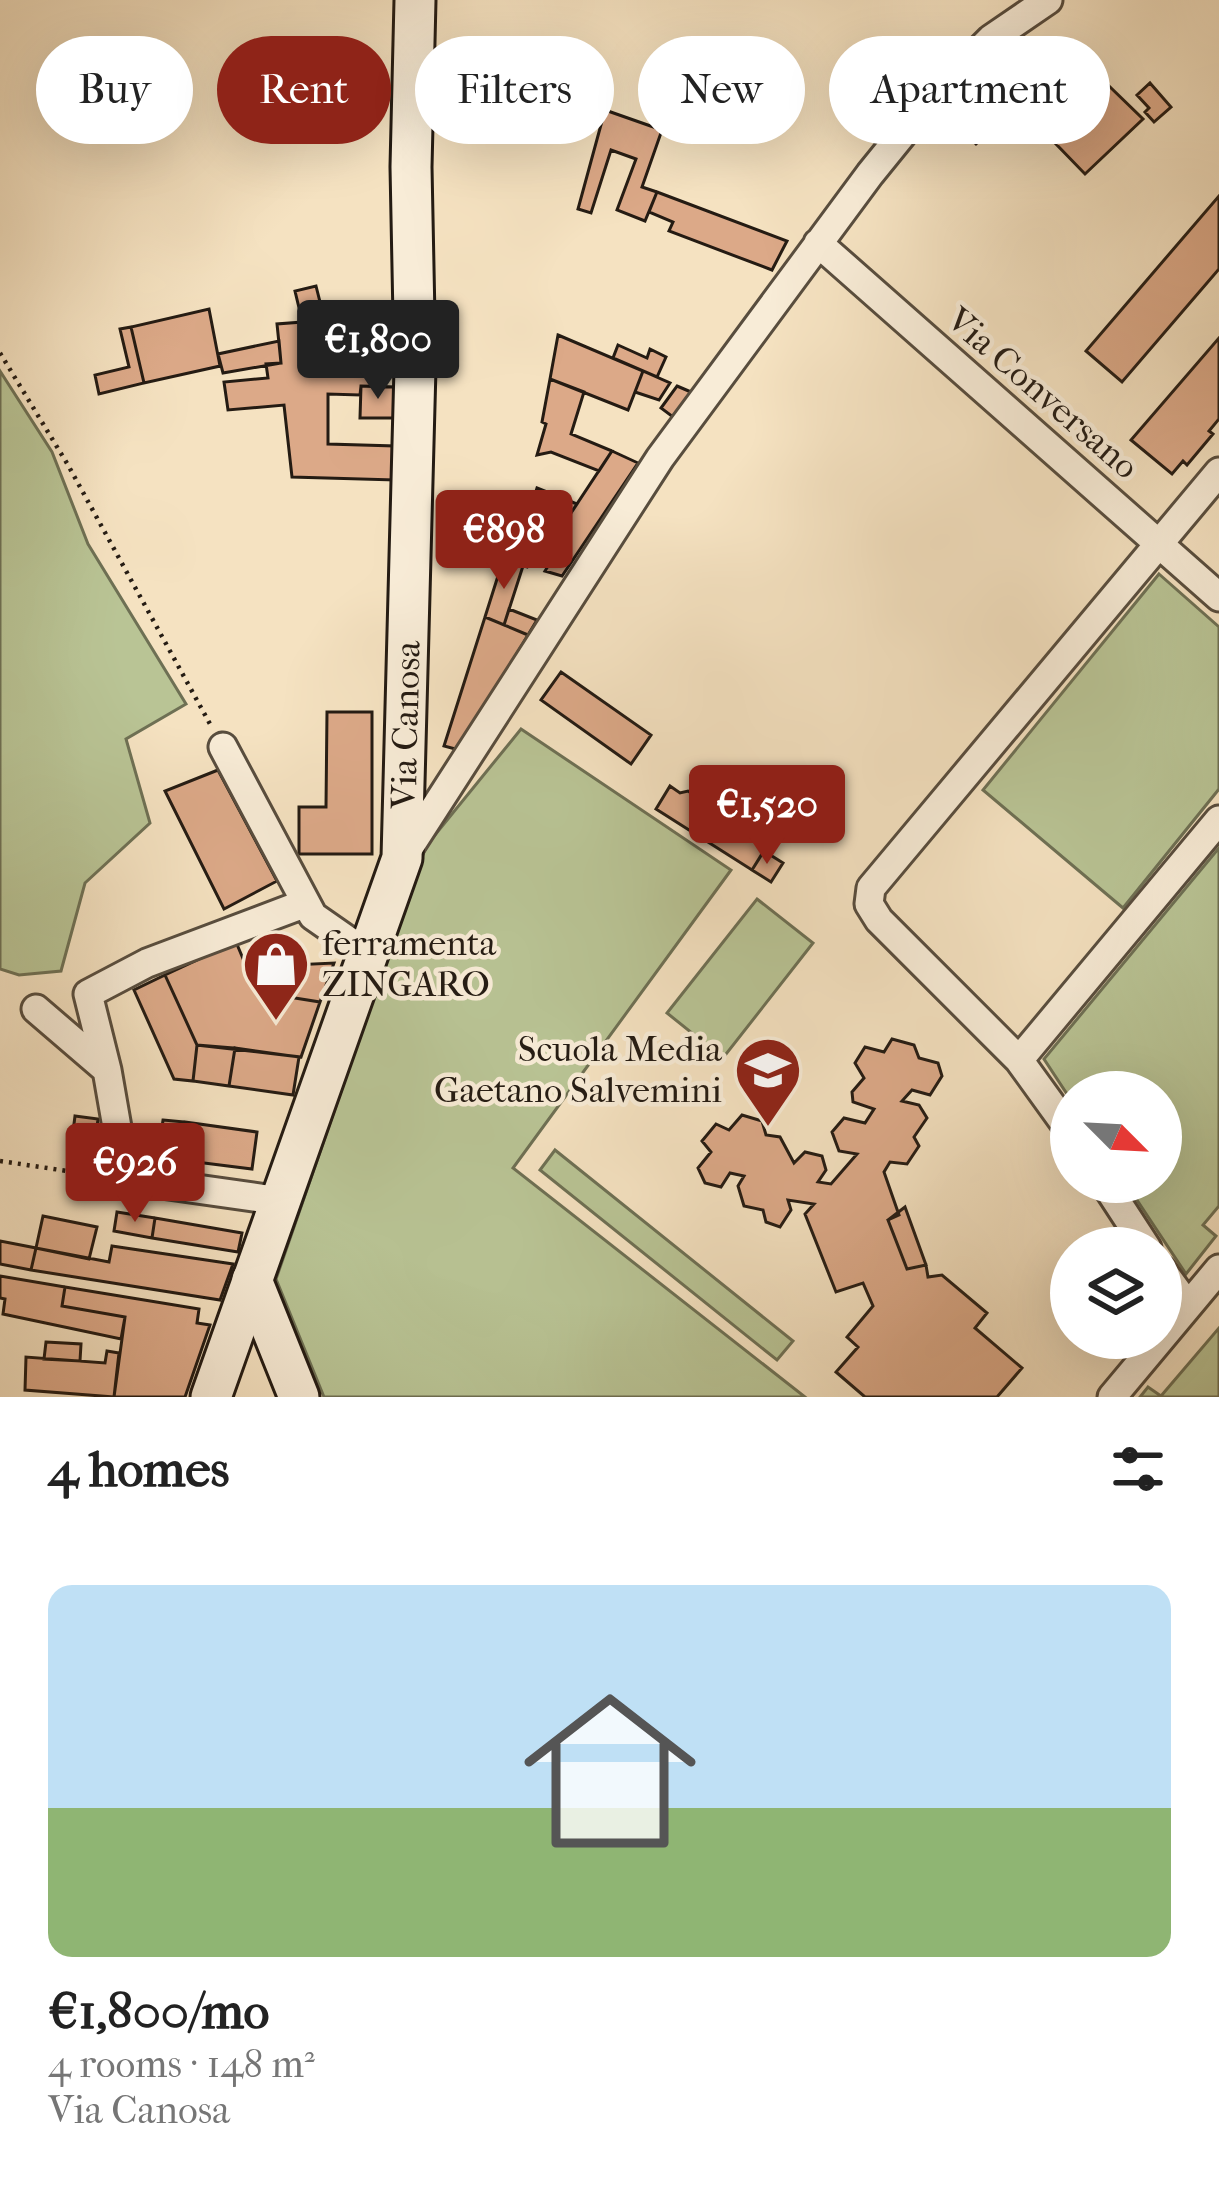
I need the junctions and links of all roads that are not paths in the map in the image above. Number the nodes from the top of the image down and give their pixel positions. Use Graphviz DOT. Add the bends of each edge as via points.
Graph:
graph roads {
  1 [pos="415,0"];
  2 [pos="1048,0"];
  3 [pos="818,243"];
  4 [pos="1219,472"];
  5 [pos="1159,543"];
  6 [pos="1219,597"];
  7 [pos="223,747"];
  8 [pos="1219,820"];
  9 [pos="402,858"];
  10 [pos="306,903"];
  11 [pos="369,956"];
  12 [pos="36,1009"];
  13 [pos="1019,1060"];
  14 [pos="107,1070"];
  15 [pos="1050,1103"];
  16 [pos="281,1201"];
  17 [pos="1219,1269"];
  18 [pos="252,1280"];
  19 [pos="1182,1298"];
  20 [pos="1188,1306"];
  21 [pos="211,1397"];
  22 [pos="299,1397"];
  23 [pos="1112,1397"];
  1 -- 9 [label="main road, Via Canosa"];
  2 -- 3 [label="street" via="991,38 930,100"];
  3 -- 5 [label="street, Via Conversano"];
  3 -- 9 [label="street" via="660,458"];
  4 -- 5 [label="street"];
  5 -- 6 [label="street, Via Conversano"];
  5 -- 13 [label="street" via="871,888 879,920"];
  7 -- 10 [label="street"];
  8 -- 13 [label="street"];
  9 -- 11 [label="main road, Via Canosa"];
  10 -- 11 [label="street"];
  10 -- 14 [label="street" via="88,994"];
  11 -- 16 [label="main road, Via Canosa"];
  12 -- 14 [label="street"];
  13 -- 15 [label="street"];
  14 -- 16 [label="street" via="126,1179"];
  16 -- 18 [label="main road, Via Canosa"];
  17 -- 20 [label="street"];
  18 -- 21 [label="main road, Via Canosa"];
  18 -- 22 [label="main road"];
  19 -- 20 [label="street"];
  20 -- 23 [label="street"];
}
